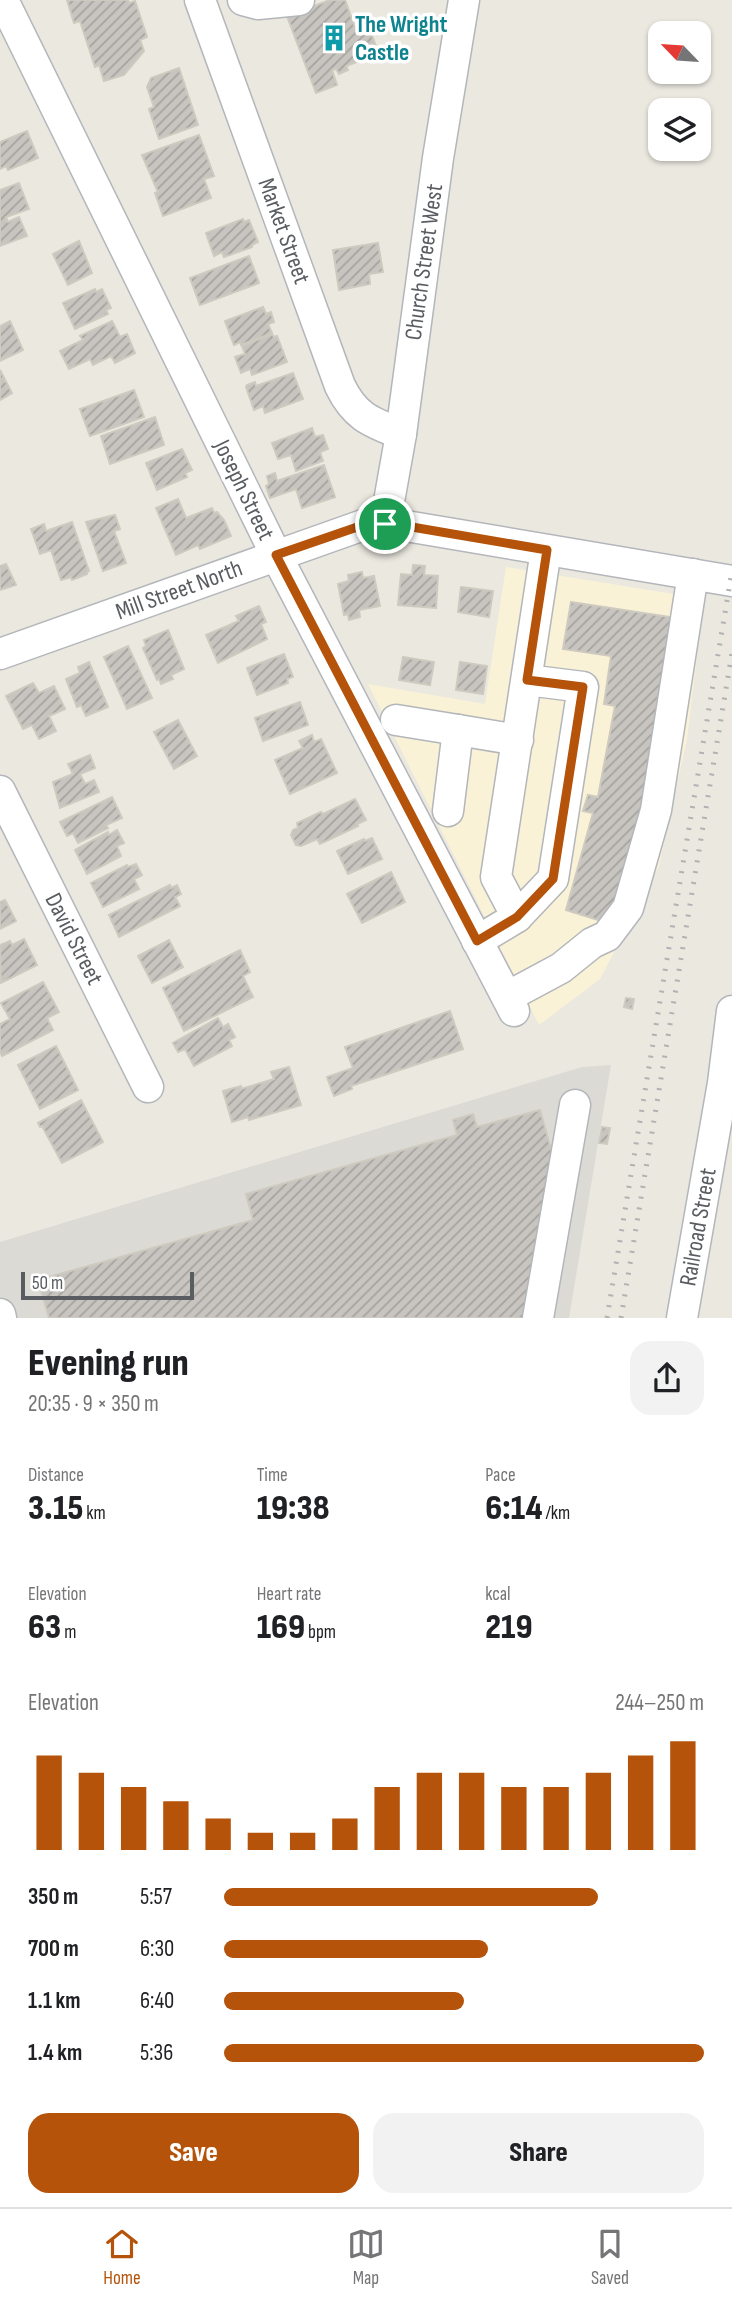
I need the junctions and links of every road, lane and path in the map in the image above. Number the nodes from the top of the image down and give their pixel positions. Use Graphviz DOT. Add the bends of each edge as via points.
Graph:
graph roads {
  1 [pos="3,0"];
  2 [pos="200,0"];
  3 [pos="243,0"];
  4 [pos="299,0"];
  5 [pos="464,0"];
  6 [pos="401,435"];
  7 [pos="385,524"];
  8 [pos="547,550"];
  9 [pos="276,555"];
  10 [pos="693,574"];
  11 [pos="732,581"];
  12 [pos="0,654"];
  13 [pos="527,680"];
  14 [pos="396,720"];
  15 [pos="458,730"];
  16 [pos="518,740"];
  17 [pos="0,791"];
  18 [pos="447,811"];
  19 [pos="517,917"];
  20 [pos="477,941"];
  21 [pos="732,1011"];
  22 [pos="727,1081"];
  23 [pos="148,1087"];
  24 [pos="575,1105"];
  25 [pos="538,1318"];
  26 [pos="682,1318"];
  1 -- 9 [label="street, Joseph Street"];
  2 -- 6 [label="street, Market Street" via="340,386 363,418"];
  3 -- 4 [label="street" via="258,4"];
  5 -- 6 [label="street, Church Street West"];
  6 -- 7 [label="street, Church Street West"];
  7 -- 8 [label="street, Mill Street North"];
  7 -- 9 [label="street, Mill Street North" via="366,524"];
  8 -- 10 [label="street, Mill Street North"];
  8 -- 13 [label="street"];
  9 -- 12 [label="street, Mill Street North"];
  9 -- 20 [label="street, Joseph Street"];
  10 -- 11 [label="street, Mill Street North"];
  10 -- 20 [label="street, Joseph Street" via="656,810 628,908 607,936 511,1004"];
  13 -- 16 [label="street"];
  13 -- 19 [label="street" via="583,687 553,879"];
  14 -- 15 [label="street"];
  15 -- 16 [label="street"];
  15 -- 18 [label="street"];
  16 -- 19 [label="street" via="496,877"];
  17 -- 23 [label="street, David Street"];
  19 -- 20 [label="street"];
  21 -- 22 [label="street, Railroad Street"];
  22 -- 26 [label="street, Railroad Street"];
  24 -- 25 [label="street"];
}
